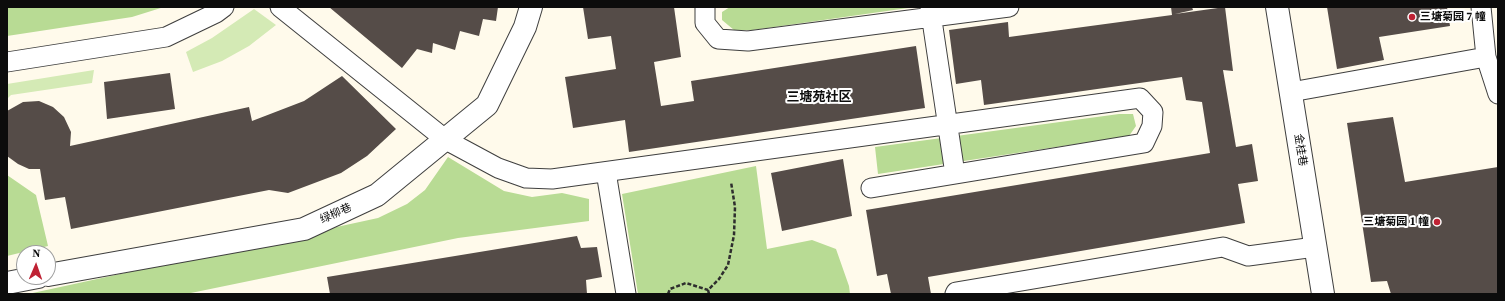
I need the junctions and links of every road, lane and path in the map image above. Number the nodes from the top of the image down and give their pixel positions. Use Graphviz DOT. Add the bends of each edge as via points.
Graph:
graph roads {
  1 [pos="224,7"];
  2 [pos="280,7"];
  3 [pos="531,7"];
  4 [pos="705,7"];
  5 [pos="1009,7"];
  6 [pos="1277,7"];
  7 [pos="1481,7"];
  8 [pos="930,12"];
  9 [pos="1486,56"];
  10 [pos="7,62"];
  11 [pos="1291,92"];
  12 [pos="1498,94"];
  13 [pos="948,125"];
  14 [pos="446,140"];
  15 [pos="727,155"];
  16 [pos="606,172"];
  17 [pos="955,174"];
  18 [pos="870,188"];
  19 [pos="1315,247"];
  20 [pos="56,274"];
  21 [pos="708,290"];
  22 [pos="626,294"];
  23 [pos="668,294"];
  24 [pos="709,294"];
  25 [pos="955,294"];
  26 [pos="1323,294"];
  1 -- 10 [label="lane" via="166,37"];
  2 -- 14 [label="lane"];
  3 -- 14 [label="street, 绿柳巷" via="525,27 487,105"];
  4 -- 8 [label="lane" via="705,23 718,39 748,41"];
  5 -- 8 [label="lane"];
  6 -- 11 [label="street, 金桂巷"];
  7 -- 9 [label="lane"];
  8 -- 13 [label="lane"];
  9 -- 11 [label="lane"];
  9 -- 12 [label="lane"];
  11 -- 19 [label="street, 金桂巷"];
  13 -- 15 [label="lane"];
  13 -- 17 [label="lane"];
  13 -- 17 [label="lane" via="1140,98 1153,112 1152,126 1144,143"];
  14 -- 16 [label="lane" via="498,168 526,178 552,179"];
  14 -- 20 [label="street, 绿柳巷" via="377,195 304,228"];
  15 -- 16 [label="lane"];
  15 -- 21 [label="path" via="735,207 734,235 728,265"];
  16 -- 22 [label="lane"];
  17 -- 18 [label="lane"];
  19 -- 25 [label="lane" via="1248,256 1223,247 964,290"];
  19 -- 26 [label="street, 金桂巷"];
  21 -- 23 [label="path" via="686,283 670,289"];
  21 -- 24 [label="path"];
}
